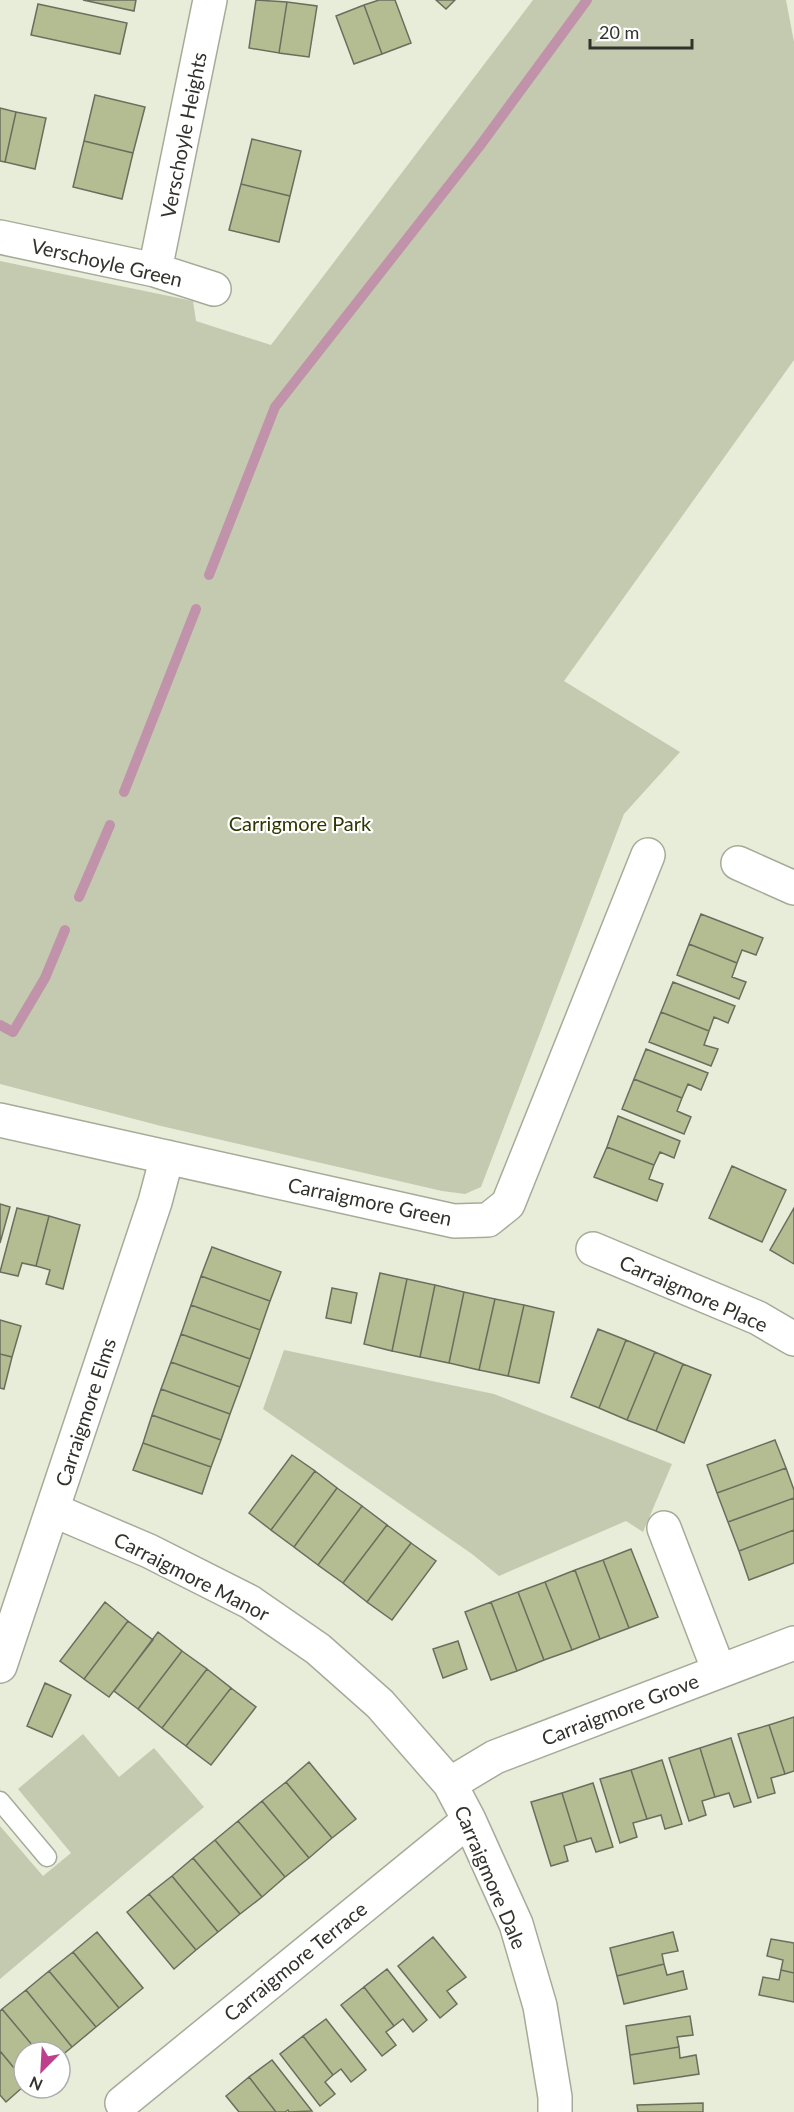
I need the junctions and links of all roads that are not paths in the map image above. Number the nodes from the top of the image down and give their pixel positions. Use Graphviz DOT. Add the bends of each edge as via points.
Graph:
graph roads {
  1 [pos="210,0"];
  2 [pos="0,237"];
  3 [pos="156,270"];
  4 [pos="214,289"];
  5 [pos="648,855"];
  6 [pos="738,862"];
  7 [pos="794,888"];
  8 [pos="0,1120"];
  9 [pos="167,1157"];
  10 [pos="594,1249"];
  11 [pos="794,1339"];
  12 [pos="53,1509"];
  13 [pos="664,1528"];
  14 [pos="794,1643"];
  15 [pos="0,1666"];
  16 [pos="719,1671"];
  17 [pos="450,1784"];
  18 [pos="0,1801"];
  19 [pos="469,1820"];
  20 [pos="48,1857"];
  21 [pos="122,2103"];
  22 [pos="555,2112"];
  1 -- 3 [label="street, Verschoyle Heights"];
  2 -- 3 [label="street, Verschoyle Green"];
  3 -- 4 [label="street, Verschoyle Green"];
  5 -- 9 [label="street, Carraigmore Green" via="508,1204 488,1220 454,1221"];
  6 -- 7 [label="street"];
  8 -- 9 [label="street, Carraigmore Green"];
  9 -- 12 [label="street, Carraigmore Elms"];
  10 -- 11 [label="street, Carraigmore Place" via="758,1318"];
  12 -- 15 [label="street, Carraigmore Elms"];
  12 -- 17 [label="street, Carraigmore Manor" via="149,1551 250,1602 318,1649 380,1704"];
  13 -- 16 [label="street"];
  14 -- 16 [label="street, Carraigmore Grove"];
  16 -- 17 [label="street, Carraigmore Grove" via="495,1757"];
  17 -- 19 [label="street, Carraigmore Dale"];
  18 -- 20 [label="lane"];
  19 -- 21 [label="street, Carraigmore Terrace"];
  19 -- 22 [label="street, Carraigmore Dale" via="516,1924 540,2006"];
}
